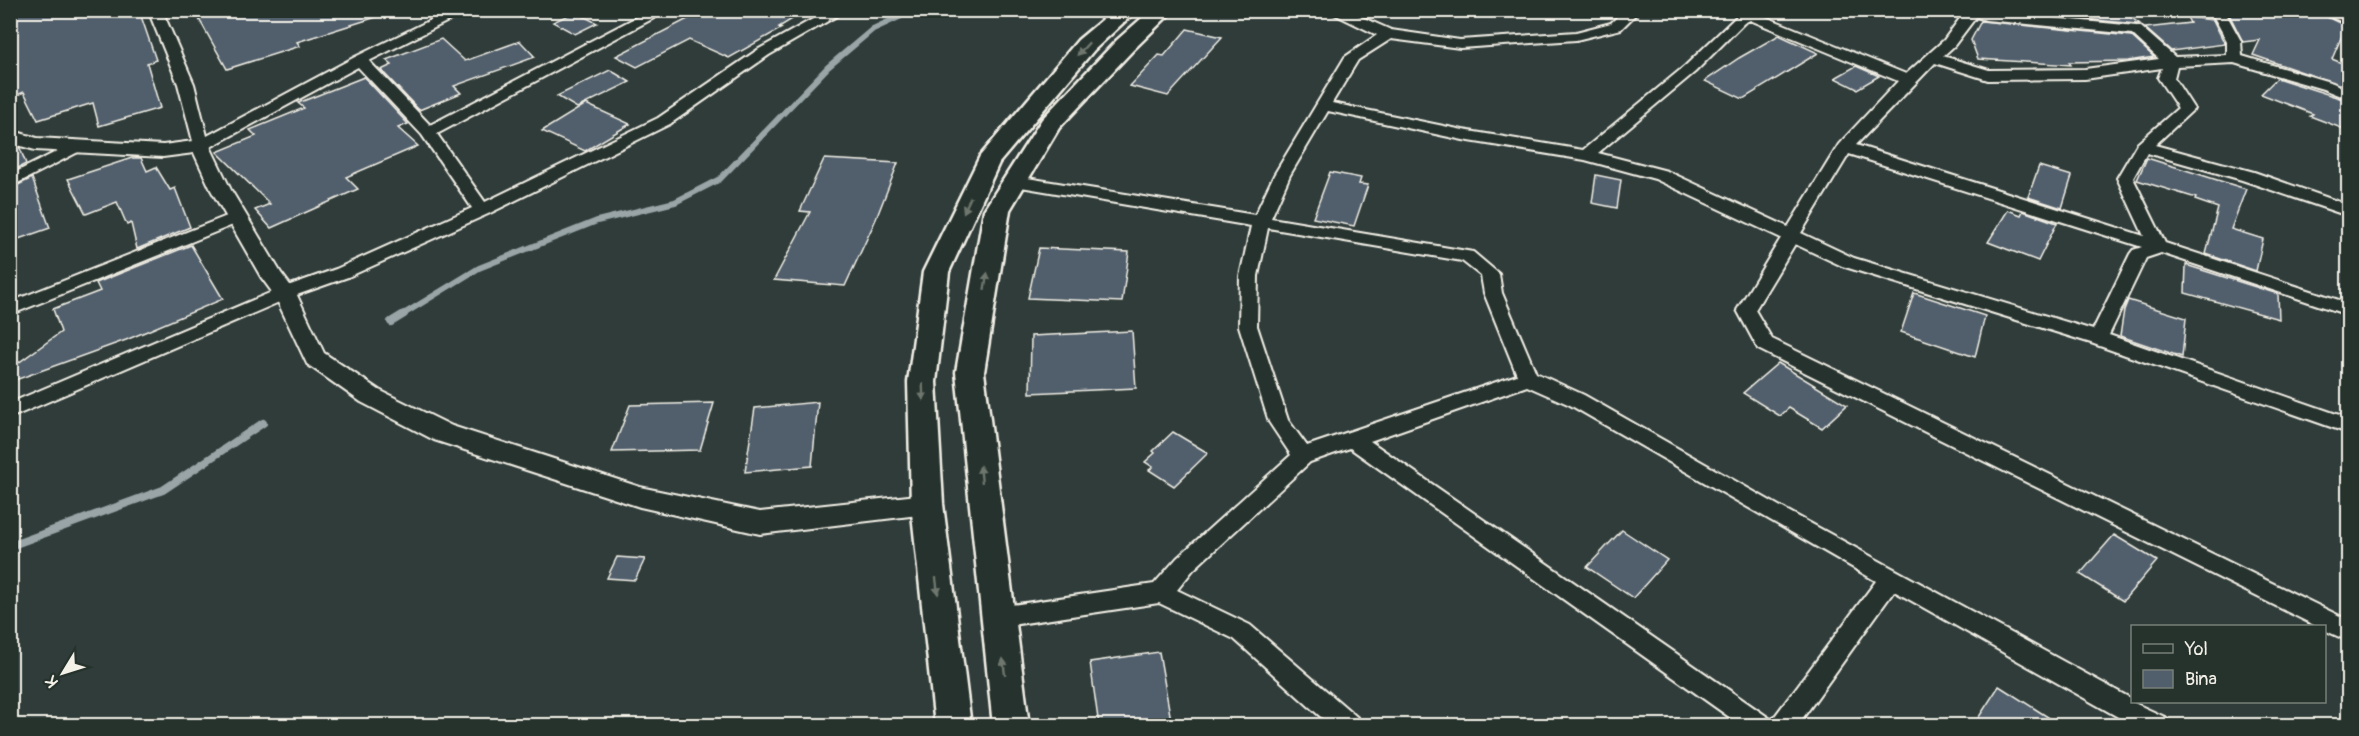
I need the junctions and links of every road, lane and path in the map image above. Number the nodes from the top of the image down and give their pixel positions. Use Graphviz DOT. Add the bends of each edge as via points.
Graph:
graph roads {
  1 [pos="154,10"];
  2 [pos="662,10"];
  3 [pos="840,10"];
  4 [pos="1127,10"];
  5 [pos="1164,10"];
  6 [pos="1333,10"];
  7 [pos="1633,10"];
  8 [pos="2196,10"];
  9 [pos="2321,10"];
  10 [pos="1974,11"];
  11 [pos="1748,12"];
  12 [pos="2217,12"];
  13 [pos="451,13"];
  14 [pos="2349,20"];
  15 [pos="1388,34"];
  16 [pos="1932,58"];
  17 [pos="2235,59"];
  18 [pos="360,60"];
  19 [pos="2171,62"];
  20 [pos="1908,80"];
  21 [pos="2349,95"];
  22 [pos="1324,106"];
  23 [pos="429,132"];
  24 [pos="10,136"];
  25 [pos="78,146"];
  26 [pos="201,146"];
  27 [pos="1845,147"];
  28 [pos="2143,147"];
  29 [pos="1586,154"];
  30 [pos="1015,181"];
  31 [pos="10,182"];
  32 [pos="482,210"];
  33 [pos="2349,211"];
  34 [pos="237,217"];
  35 [pos="1262,221"];
  36 [pos="1789,236"];
  37 [pos="2159,248"];
  38 [pos="285,293"];
  39 [pos="10,309"];
  40 [pos="2349,309"];
  41 [pos="2098,338"];
  42 [pos="1528,378"];
  43 [pos="10,411"];
  44 [pos="2349,426"];
  45 [pos="1352,439"];
  46 [pos="1303,456"];
  47 [pos="927,504"];
  48 [pos="1891,578"];
  49 [pos="1161,593"];
  50 [pos="998,616"];
  51 [pos="2349,631"];
  52 [pos="953,726"];
  53 [pos="1011,726"];
  54 [pos="1349,726"];
  55 [pos="1763,726"];
  56 [pos="1782,726"];
  57 [pos="2158,726"];
  1 -- 26 [label="street" via="186,84"];
  2 -- 23 [label="street"];
  3 -- 32 [label="street" via="764,52 664,121"];
  4 -- 47 [label="main road, one-way" via="1086,45 988,161 936,272 922,382"];
  5 -- 30 [label="main road" via="1050,124"];
  6 -- 15 [label="street"];
  7 -- 15 [label="street" via="1616,26 1576,36 1460,44"];
  8 -- 12 [label="street"];
  9 -- 14 [label="street"];
  10 -- 16 [label="street"];
  10 -- 19 [label="street" via="1986,16 2136,30"];
  11 -- 20 [label="street"];
  11 -- 29 [label="street" via="1690,69"];
  12 -- 17 [label="street" via="2234,41"];
  13 -- 18 [label="street"];
  15 -- 22 [label="street" via="1352,57"];
  16 -- 19 [label="street" via="1988,75 2085,74"];
  16 -- 20 [label="street"];
  17 -- 19 [label="street"];
  17 -- 21 [label="street"];
  18 -- 23 [label="street"];
  18 -- 26 [label="street"];
  19 -- 28 [label="street" via="2166,78 2186,109"];
  20 -- 27 [label="street"];
  22 -- 29 [label="street" via="1463,135"];
  22 -- 35 [label="street" via="1282,175"];
  23 -- 32 [label="street"];
  24 -- 25 [label="street" via="35,144"];
  25 -- 26 [label="street" via="164,151"];
  25 -- 31 [label="street"];
  26 -- 34 [label="street"];
  27 -- 36 [label="street"];
  27 -- 37 [label="street"];
  28 -- 33 [label="street" via="2248,176"];
  28 -- 37 [label="street" via="2125,178"];
  29 -- 36 [label="street" via="1660,175"];
  30 -- 35 [label="street"];
  50 -- 30 [label="main road, one-way" via="970,372 998,210"];
  32 -- 38 [label="street" via="342,273"];
  34 -- 38 [label="street"];
  34 -- 39 [label="street"];
  35 -- 42 [label="street" via="1467,256 1490,274 1493,293"];
  35 -- 46 [label="street" via="1249,276 1248,326 1279,422"];
  36 -- 41 [label="street" via="1848,262"];
  36 -- 51 [label="street" via="1746,310 1765,344"];
  37 -- 40 [label="street"];
  37 -- 41 [label="street" via="2139,254"];
  38 -- 43 [label="street"];
  38 -- 47 [label="street" via="315,358 370,396 443,433 640,497 760,523"];
  41 -- 44 [label="street"];
  42 -- 45 [label="street"];
  42 -- 48 [label="street" via="1577,400"];
  45 -- 46 [label="street"];
  45 -- 55 [label="street"];
  46 -- 49 [label="street" via="1185,564"];
  47 -- 52 [label="main road, one-way"];
  48 -- 56 [label="street"];
  48 -- 57 [label="street"];
  49 -- 50 [label="street"];
  49 -- 54 [label="street" via="1242,632"];
  53 -- 50 [label="main road, one-way"];
}
